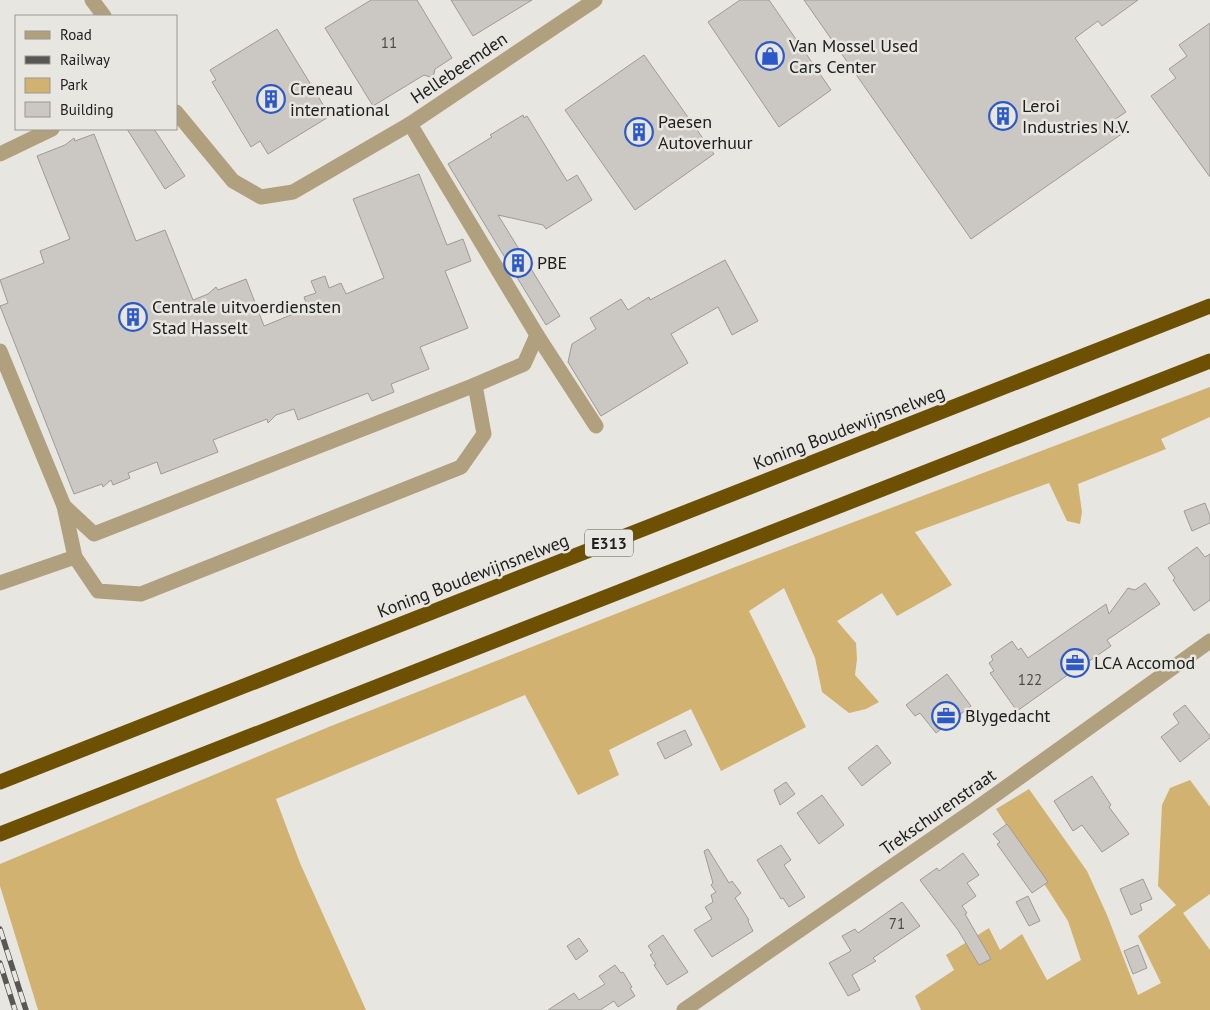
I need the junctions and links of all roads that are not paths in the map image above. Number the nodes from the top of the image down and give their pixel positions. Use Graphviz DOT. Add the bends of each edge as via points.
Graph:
graph roads {
  1 [pos="92,0"];
  2 [pos="595,0"];
  3 [pos="103,15"];
  4 [pos="178,114"];
  5 [pos="410,124"];
  6 [pos="50,130"];
  7 [pos="0,154"];
  8 [pos="1210,306"];
  9 [pos="537,335"];
  10 [pos="0,351"];
  11 [pos="1210,361"];
  12 [pos="475,385"];
  13 [pos="596,426"];
  14 [pos="64,506"];
  15 [pos="75,557"];
  16 [pos="0,583"];
  17 [pos="1210,641"];
  18 [pos="4,781"];
  19 [pos="0,834"];
  20 [pos="684,1010"];
  1 -- 3 [label="street"];
  2 -- 5 [label="street, Hellebeemden"];
  4 -- 5 [label="street, Hellebeemden" via="233,181 261,197 293,192"];
  5 -- 9 [label="street"];
  6 -- 7 [label="street"];
  8 -- 18 [label="highway, Koning Boudewijnsnelweg / E313"];
  9 -- 12 [label="street" via="524,364"];
  9 -- 13 [label="street"];
  10 -- 14 [label="street"];
  11 -- 19 [label="highway"];
  12 -- 14 [label="street" via="94,534"];
  12 -- 15 [label="street" via="484,434 461,467 141,594 98,591"];
  14 -- 15 [label="street"];
  15 -- 16 [label="street"];
  17 -- 20 [label="street, Trekschurenstraat" via="969,814"];
}
